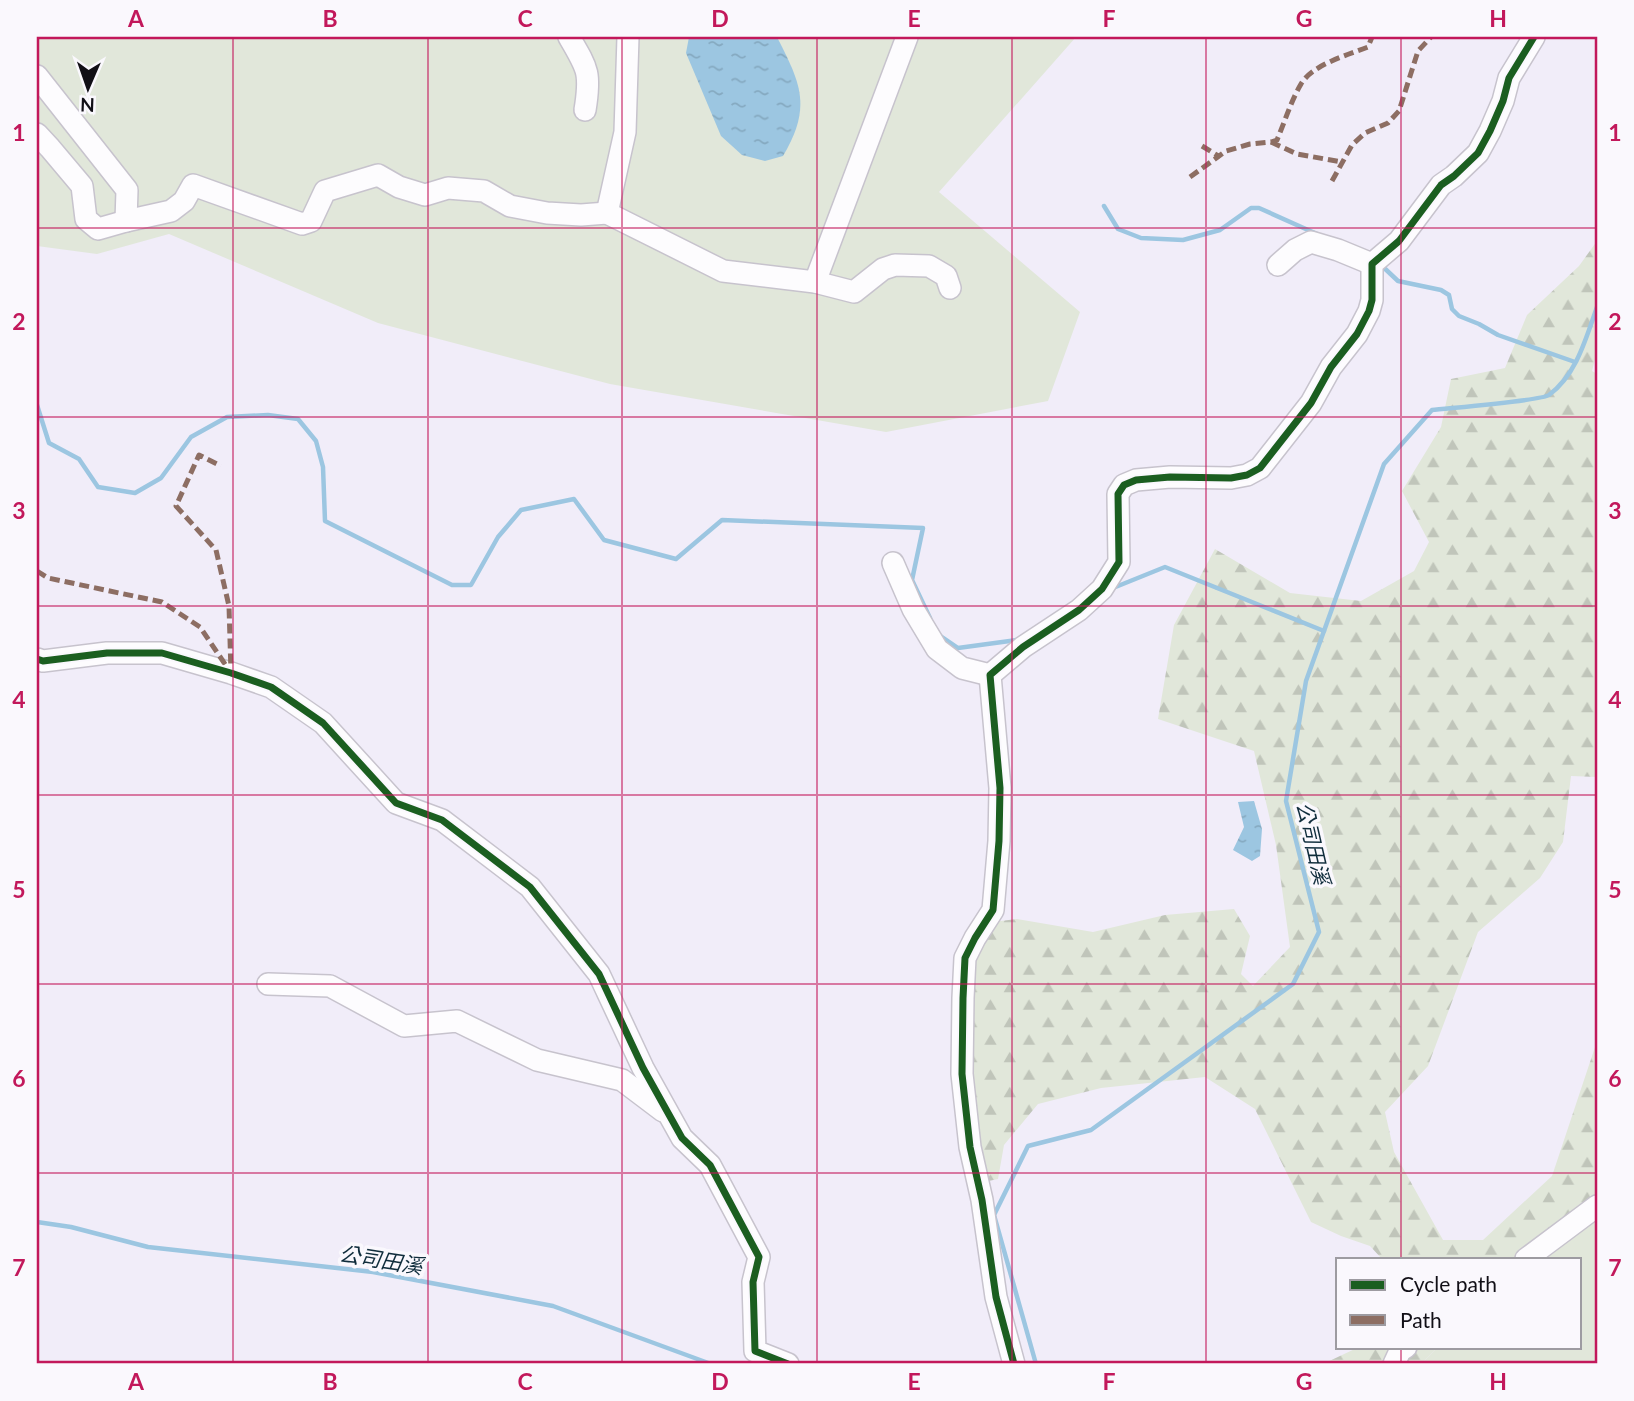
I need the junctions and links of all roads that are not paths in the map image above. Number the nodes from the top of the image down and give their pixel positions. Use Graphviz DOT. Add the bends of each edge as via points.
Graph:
graph roads {
  1 [pos="569,37"];
  2 [pos="628,37"];
  3 [pos="908,37"];
  4 [pos="1534,37"];
  5 [pos="37,75"];
  6 [pos="585,110"];
  7 [pos="37,134"];
  8 [pos="607,213"];
  9 [pos="125,221"];
  10 [pos="1376,260"];
  11 [pos="1278,265"];
  12 [pos="815,282"];
  13 [pos="950,288"];
  14 [pos="894,563"];
  15 [pos="37,660"];
  16 [pos="990,675"];
  17 [pos="268,984"];
  18 [pos="670,1116"];
  19 [pos="1597,1206"];
  20 [pos="1526,1258"];
  21 [pos="1405,1348"];
  22 [pos="788,1364"];
  23 [pos="1014,1364"];
  24 [pos="1394,1364"];
  1 -- 6 [label="street" via="585,63 589,82"];
  2 -- 8 [label="street" via="625,132"];
  3 -- 12 [label="street"];
  4 -- 10 [label="street" via="1509,78 1478,153 1441,185 1399,241"];
  5 -- 9 [label="street" via="127,190"];
  7 -- 9 [label="street" via="82,186 86,219 98,229"];
  8 -- 9 [label="street" via="547,213 510,206 484,191 448,188 425,195 378,175 326,191 311,221 302,224 193,185 171,211"];
  8 -- 12 [label="street" via="723,271"];
  10 -- 11 [label="street" via="1311,242"];
  10 -- 16 [label="street" via="1372,300 1357,334 1260,468 1231,478 1170,477 1124,485 1118,494 1119,562 1102,589"];
  12 -- 13 [label="street" via="854,292 883,269 918,265 946,276"];
  14 -- 16 [label="street" via="913,609 937,649 962,668"];
  15 -- 18 [label="street" via="162,653 271,687 323,723 396,803 442,820 530,887 599,974"];
  16 -- 23 [label="street" via="1000,788 999,841 993,911 965,958 962,1074 996,1297"];
  17 -- 18 [label="street" via="330,986 404,1026 457,1021 537,1060 622,1080"];
  18 -- 22 [label="street" via="682,1138 710,1165 759,1257 753,1282 755,1351"];
  19 -- 20 [label="street"];
  21 -- 24 [label="street"];
}
